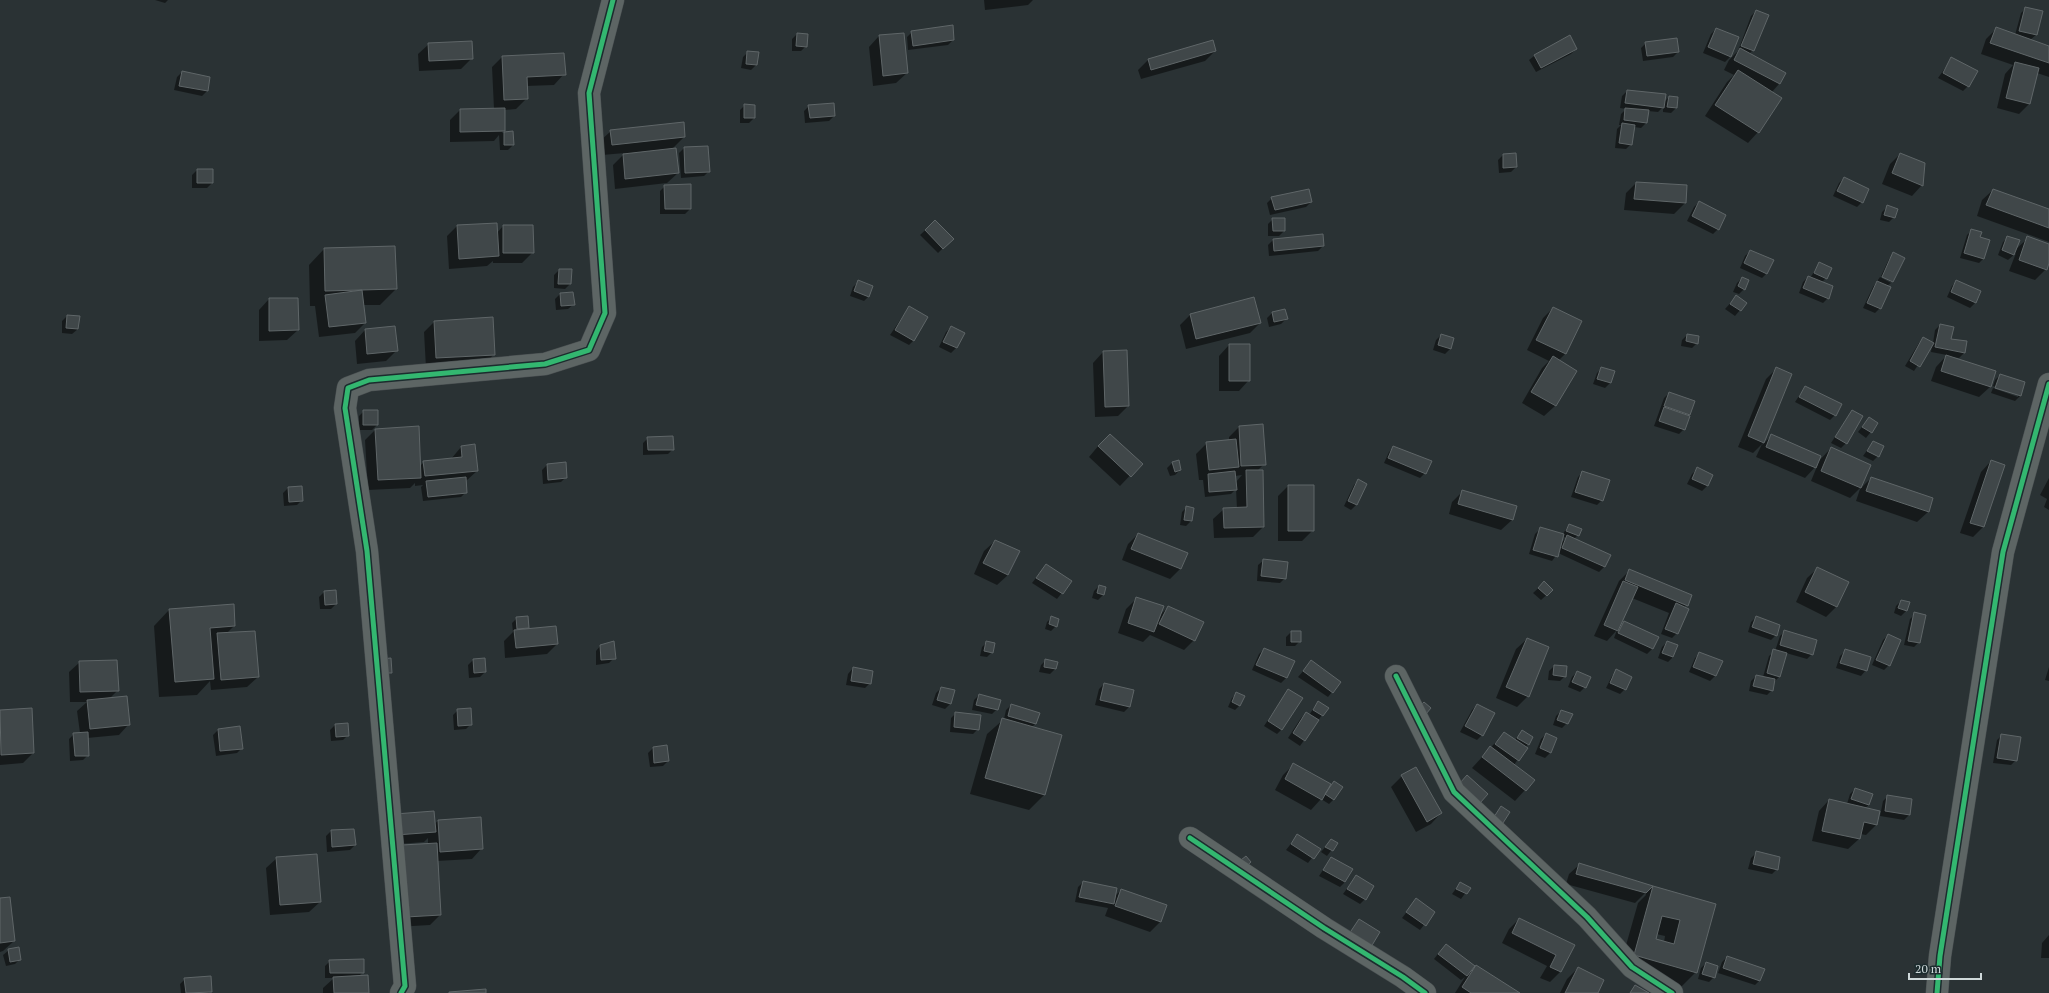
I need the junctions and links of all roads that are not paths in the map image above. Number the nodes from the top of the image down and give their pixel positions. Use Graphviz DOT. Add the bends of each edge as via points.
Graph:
graph roads {
  1 [pos="613,0"];
  2 [pos="2049,384"];
  3 [pos="1396,676"];
  4 [pos="1190,838"];
  5 [pos="401,993"];
  6 [pos="1425,993"];
  7 [pos="1672,993"];
  8 [pos="1937,993"];
  1 -- 5 [label="street" via="589,93 605,312 589,350 545,364 369,380 348,388 345,408 367,551 405,986"];
  2 -- 8 [label="street" via="2002,552 1940,956"];
  3 -- 7 [label="street" via="1454,792 1587,917 1632,967"];
  4 -- 6 [label="street"];
}
